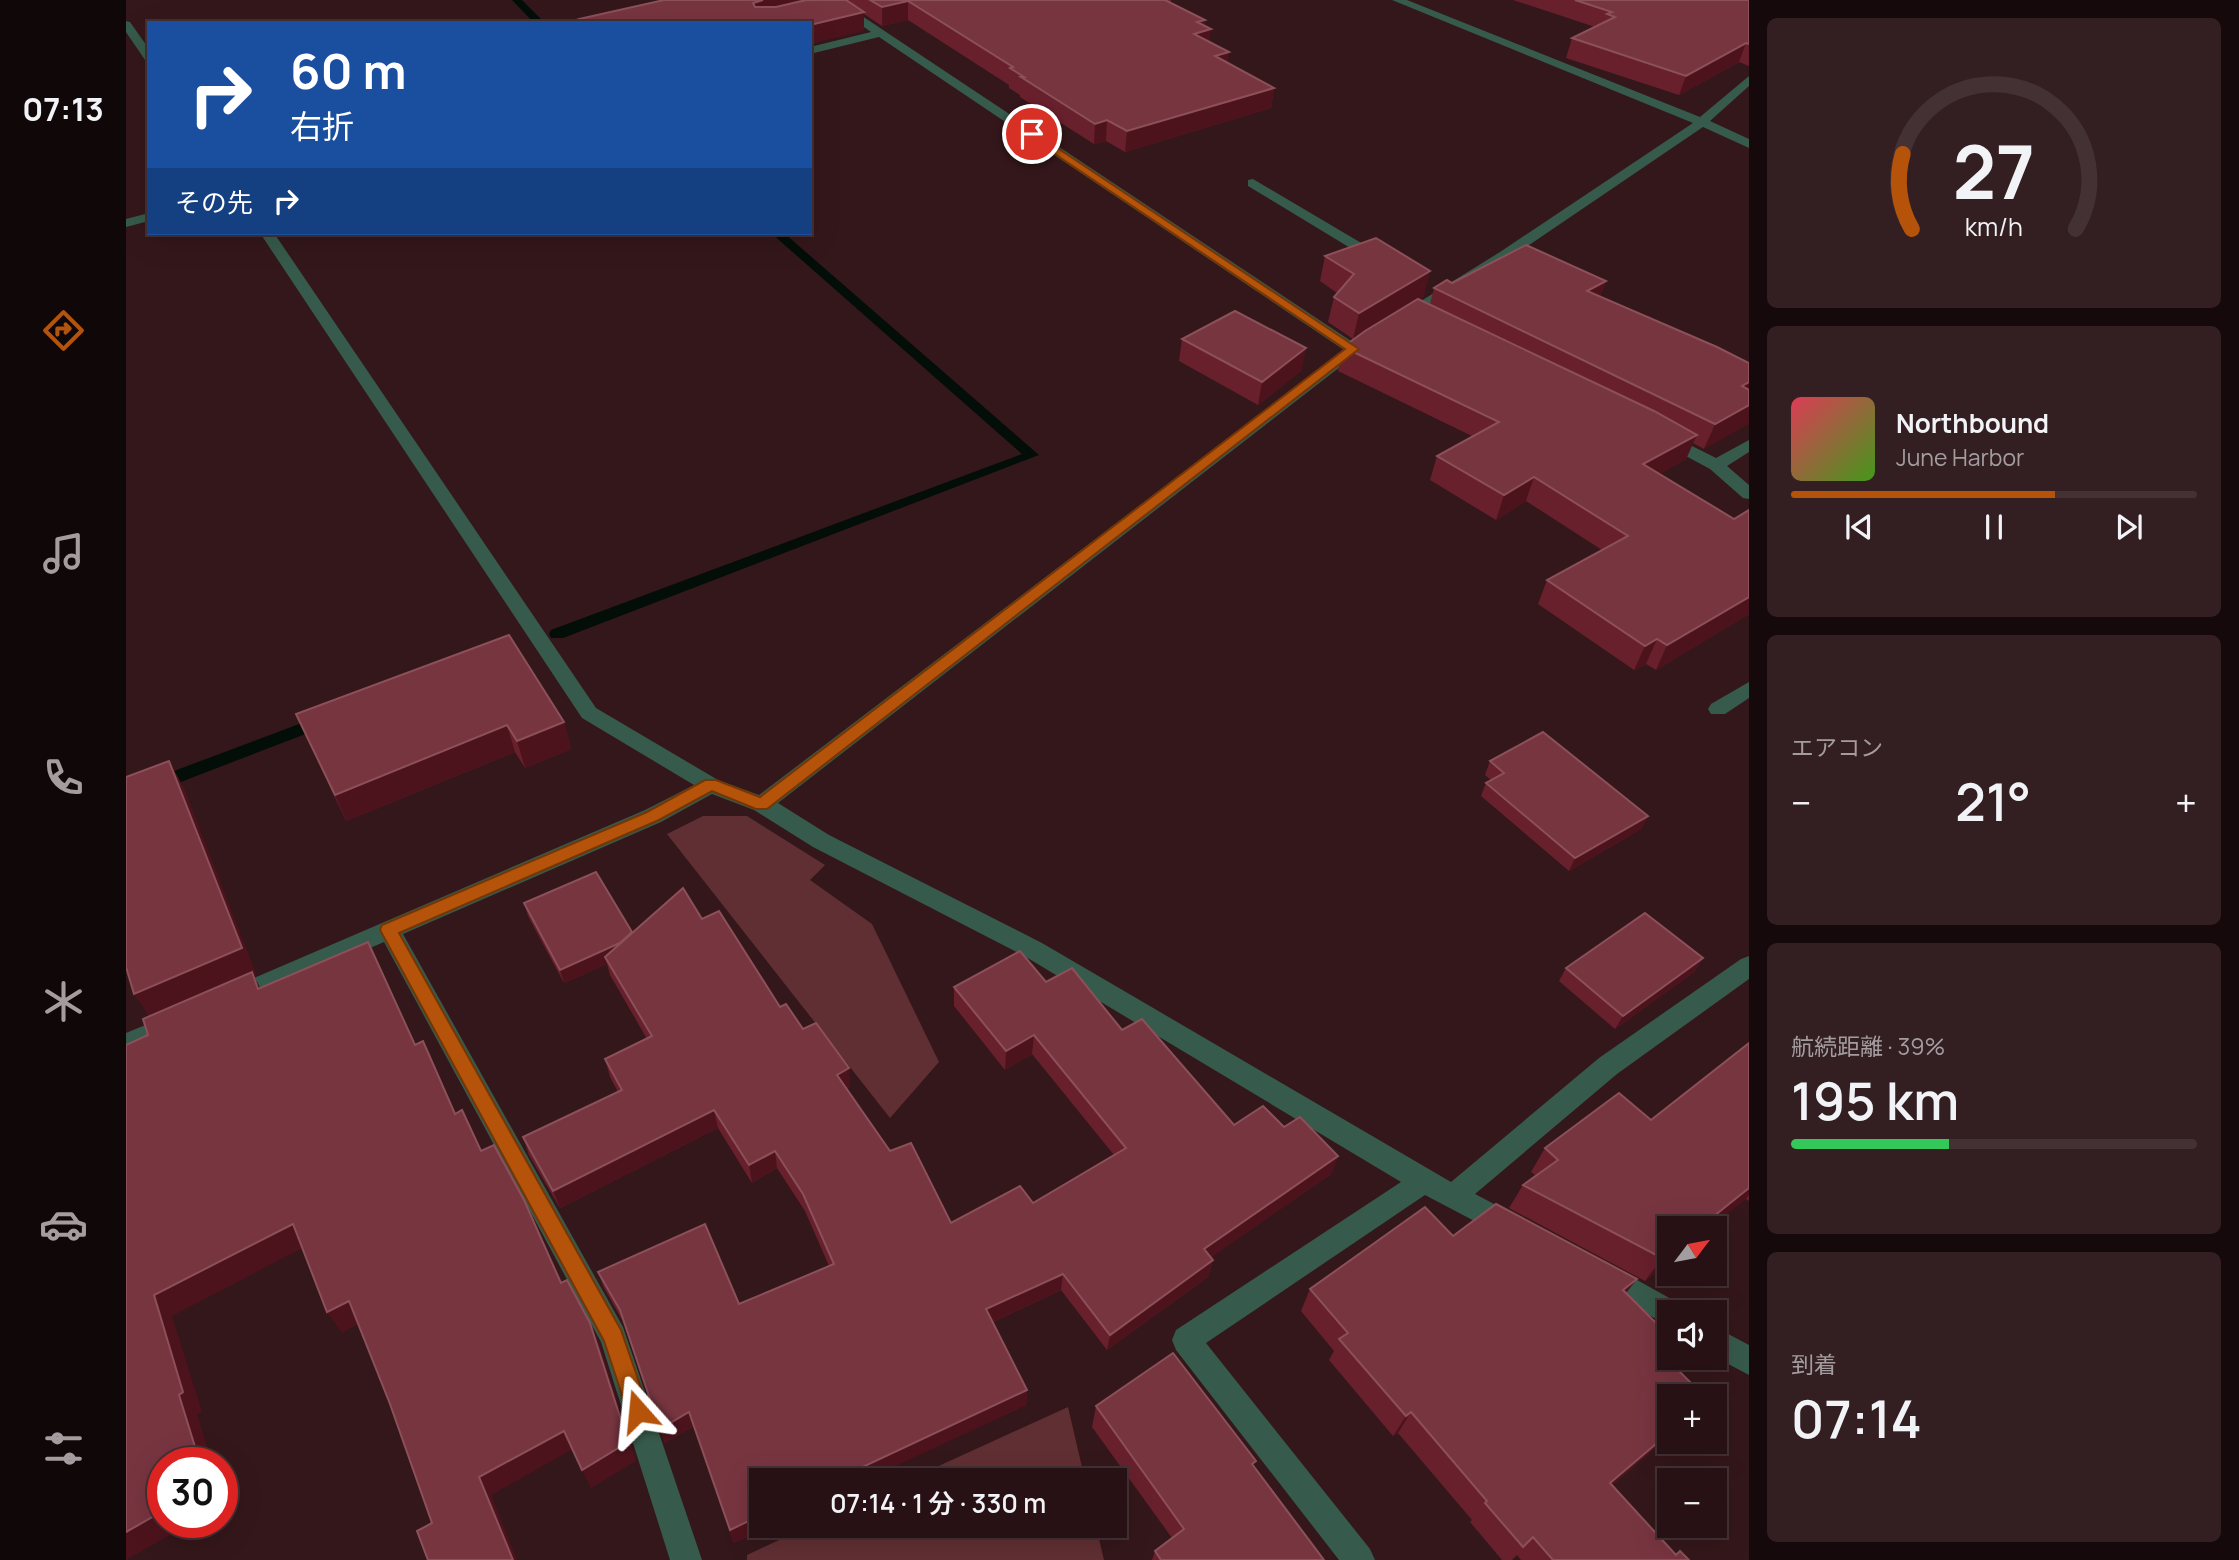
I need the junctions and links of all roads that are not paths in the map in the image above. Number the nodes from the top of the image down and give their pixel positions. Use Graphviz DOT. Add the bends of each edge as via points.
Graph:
graph roads {
  1 [pos="1397,0"];
  2 [pos="832,4"];
  3 [pos="126,24"];
  4 [pos="881,33"];
  5 [pos="812,50"];
  6 [pos="147,55"];
  7 [pos="1749,80"];
  8 [pos="1702,122"];
  9 [pos="1749,144"];
  10 [pos="1253,183"];
  11 [pos="147,218"];
  12 [pos="126,223"];
  13 [pos="268,235"];
  14 [pos="1392,268"];
  15 [pos="1411,313"];
  16 [pos="1435,325"];
  17 [pos="1353,349"];
  18 [pos="1652,430"];
  19 [pos="1749,445"];
  20 [pos="1716,465"];
  21 [pos="1749,494"];
  22 [pos="1749,688"];
  23 [pos="1718,709"];
  24 [pos="711,785"];
  25 [pos="762,804"];
  26 [pos="388,930"];
  27 [pos="1749,966"];
  28 [pos="126,1044"];
  29 [pos="1424,1181"];
  30 [pos="1453,1196"];
  31 [pos="1533,1237"];
  32 [pos="1579,1261"];
  33 [pos="1657,1306"];
  34 [pos="1727,1348"];
  35 [pos="1749,1361"];
  36 [pos="686,1560"];
  37 [pos="1359,1560"];
  1 -- 8 [label="street"];
  2 -- 4 [label="street"];
  3 -- 6 [label="street"];
  4 -- 5 [label="street"];
  4 -- 17 [label="street"];
  7 -- 8 [label="street"];
  8 -- 9 [label="street"];
  8 -- 15 [label="street" via="1505,255 1433,292"];
  10 -- 14 [label="street"];
  11 -- 12 [label="street"];
  13 -- 24 [label="street" via="589,713"];
  15 -- 16 [label="street"];
  15 -- 17 [label="street"];
  17 -- 25 [label="street"];
  18 -- 20 [label="street"];
  19 -- 20 [label="street"];
  20 -- 21 [label="street"];
  22 -- 23 [label="street"];
  24 -- 25 [label="street"];
  24 -- 26 [label="street" via="653,816"];
  25 -- 29 [label="street" via="821,841 1034,950"];
  26 -- 28 [label="street"];
  26 -- 36 [label="street" via="613,1337"];
  27 -- 30 [label="street" via="1608,1066"];
  29 -- 30 [label="street"];
  29 -- 37 [label="street" via="1186,1340"];
  30 -- 31 [label="street"];
  32 -- 33 [label="street"];
  34 -- 35 [label="street"];
}
